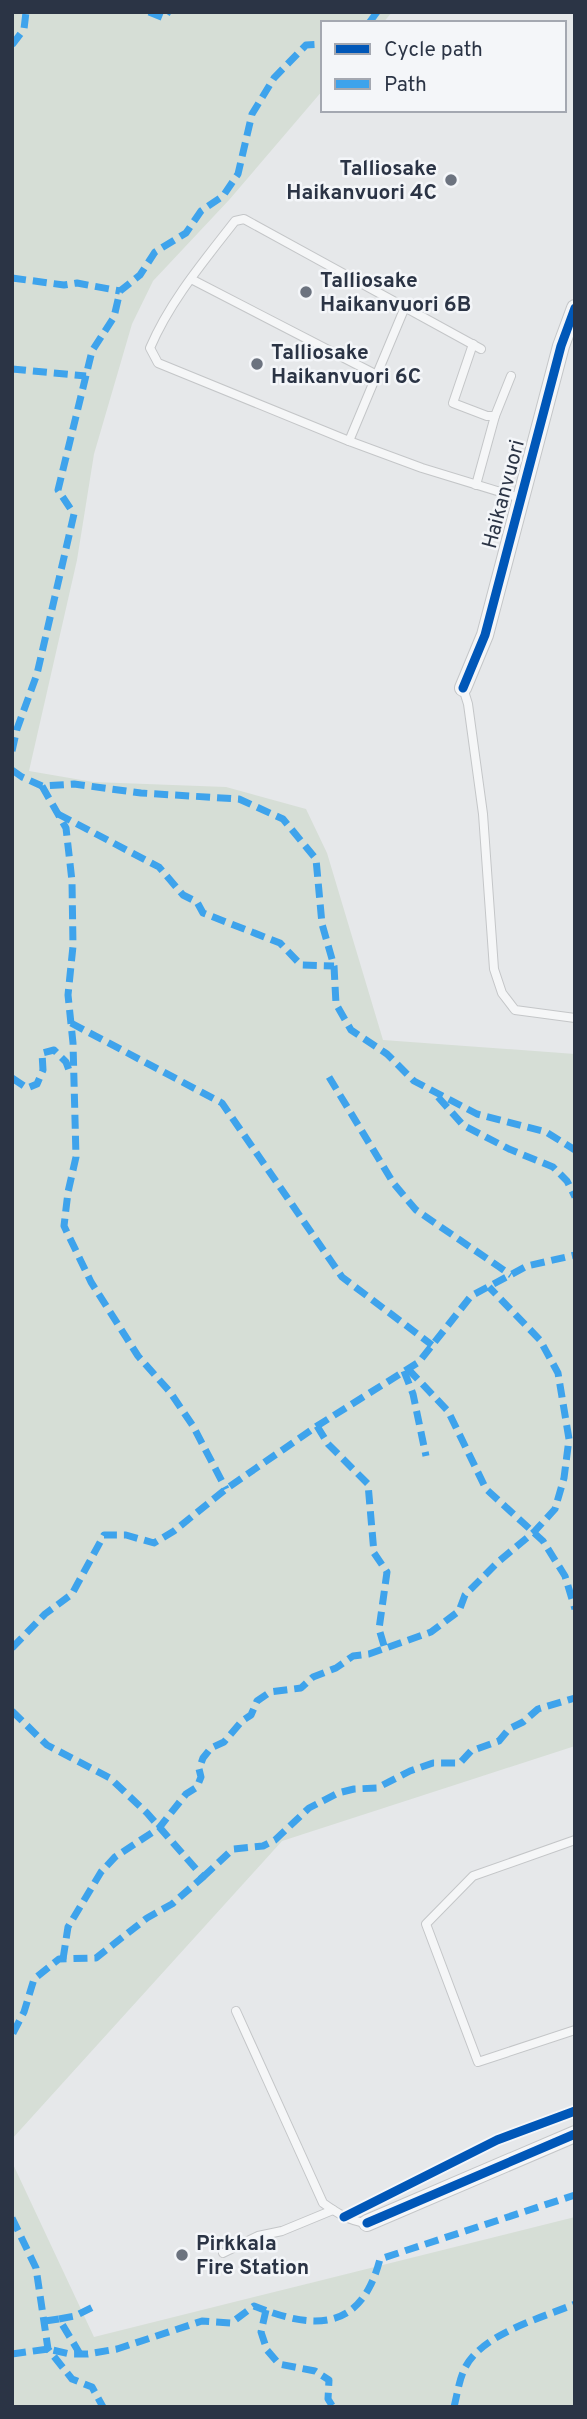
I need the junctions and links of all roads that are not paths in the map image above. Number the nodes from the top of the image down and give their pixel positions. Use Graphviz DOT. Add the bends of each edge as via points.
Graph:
graph roads {
  1 [pos="191,279"];
  2 [pos="405,307"];
  3 [pos="575,308"];
  4 [pos="377,375"];
  5 [pos="511,376"];
  6 [pos="495,416"];
  7 [pos="349,441"];
  8 [pos="476,485"];
  9 [pos="520,498"];
  10 [pos="464,688"];
  11 [pos="575,1018"];
  12 [pos="575,1840"];
  13 [pos="236,2011"];
  14 [pos="575,2030"];
  15 [pos="575,2134"];
  16 [pos="333,2210"];
  17 [pos="367,2223"];
  18 [pos="223,2253"];
  1 -- 2 [label="lane" via="235,220 244,219"];
  1 -- 4 [label="lane"];
  1 -- 7 [label="lane" via="161,322 150,348 158,363"];
  2 -- 4 [label="lane"];
  2 -- 6 [label="lane" via="477,346 453,403"];
  3 -- 9 [label="street, Haikanvuori"];
  4 -- 7 [label="lane"];
  5 -- 6 [label="lane"];
  6 -- 8 [label="lane"];
  7 -- 8 [label="lane"];
  8 -- 9 [label="lane"];
  9 -- 10 [label="street, Haikanvuori" via="485,635"];
  10 -- 11 [label="lane" via="483,814 494,969 502,993 515,1010"];
  12 -- 14 [label="lane" via="473,1876 426,1924 478,2062"];
  13 -- 16 [label="lane" via="323,2203"];
  15 -- 17 [label="street"];
  16 -- 17 [label="lane"];
  16 -- 18 [label="lane"];
}
